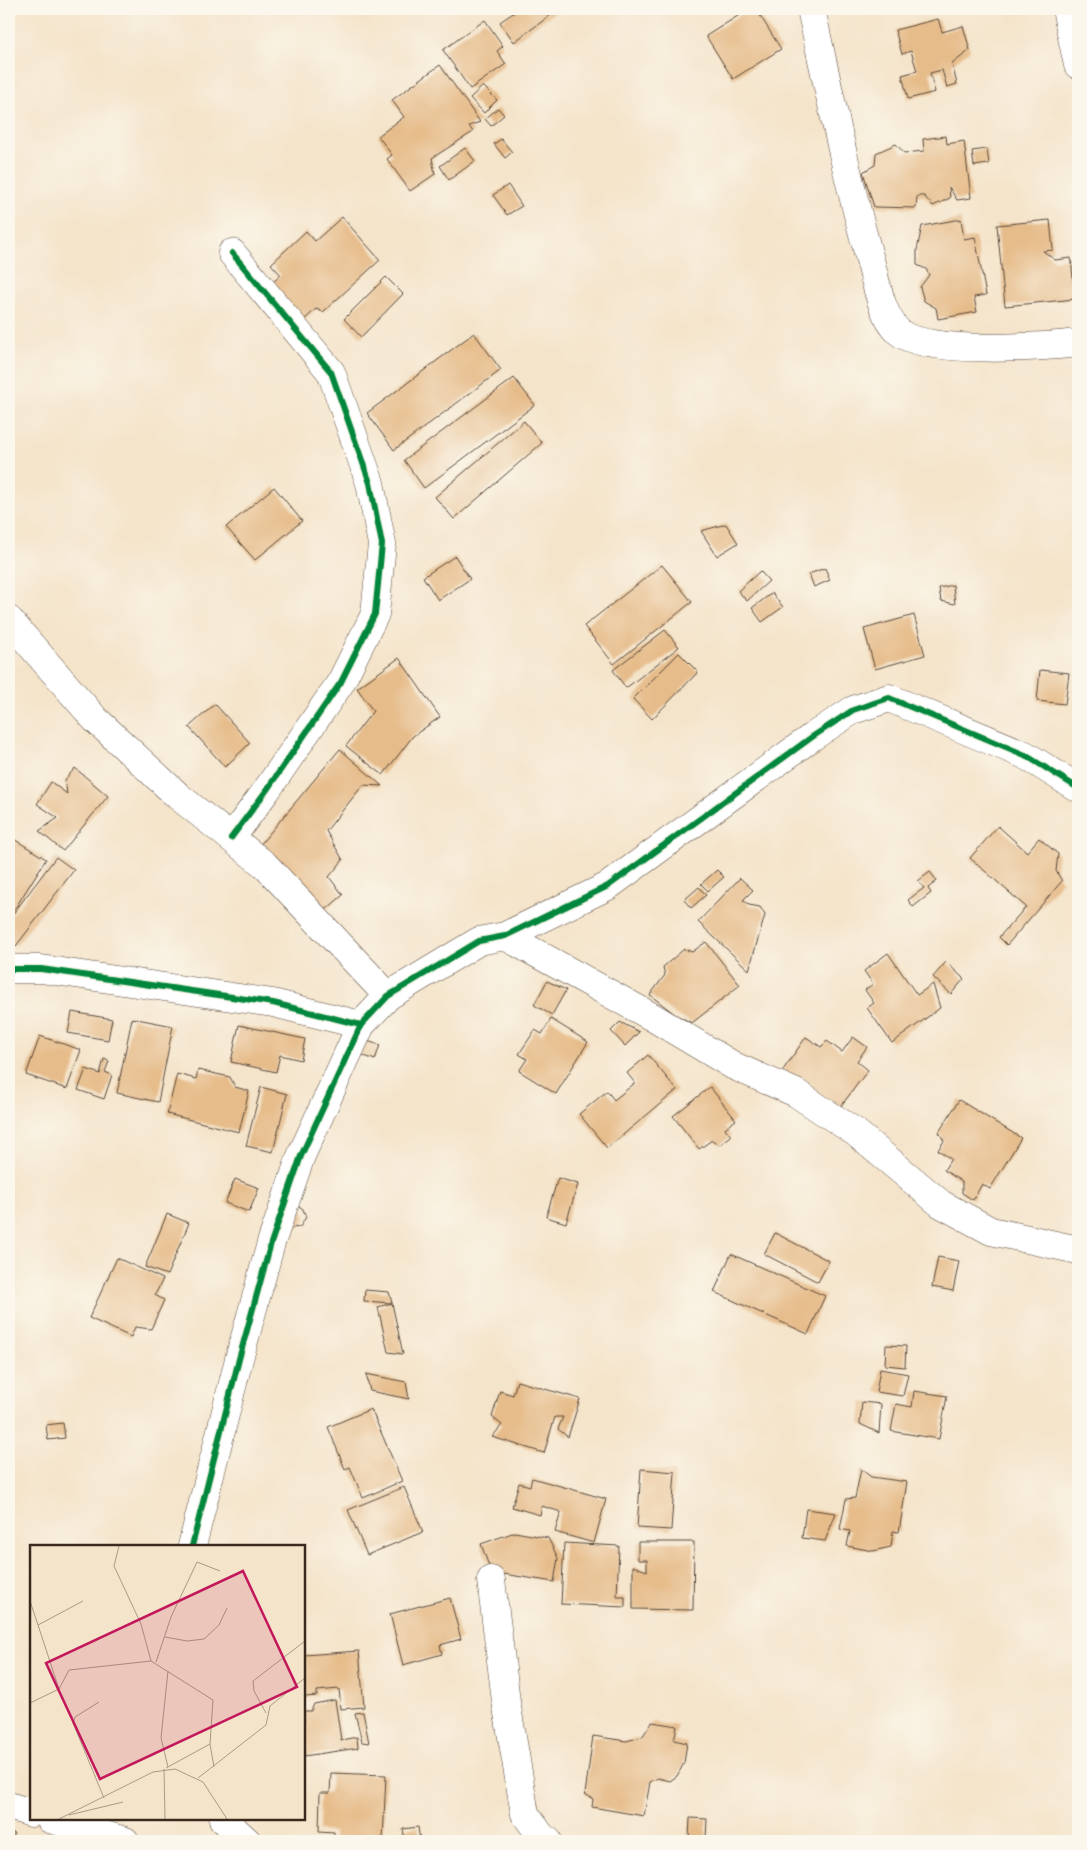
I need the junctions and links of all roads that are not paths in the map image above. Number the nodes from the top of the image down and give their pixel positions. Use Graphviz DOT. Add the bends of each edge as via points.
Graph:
graph roads {
  1 [pos="811,9"];
  2 [pos="1066,9"];
  3 [pos="1078,65"];
  4 [pos="232,253"];
  5 [pos="1078,343"];
  6 [pos="9,620"];
  7 [pos="1078,788"];
  8 [pos="231,838"];
  9 [pos="505,936"];
  10 [pos="9,969"];
  11 [pos="388,996"];
  12 [pos="361,1024"];
  13 [pos="1078,1250"];
  14 [pos="192,1545"];
  15 [pos="491,1580"];
  16 [pos="9,1806"];
  17 [pos="30,1813"];
  18 [pos="53,1820"];
  19 [pos="225,1820"];
  20 [pos="126,1841"];
  21 [pos="247,1841"];
  22 [pos="548,1841"];
  1 -- 5 [label="street" via="852,196 886,314 900,332 914,340 967,348"];
  2 -- 3 [label="street"];
  4 -- 8 [label="street" via="331,372 370,483 382,544 375,614 340,682"];
  6 -- 8 [label="street" via="95,719 178,796"];
  7 -- 9 [label="street" via="1025,755 889,698 853,710 812,737 608,886"];
  8 -- 11 [label="street" via="265,864"];
  9 -- 11 [label="street" via="478,941"];
  9 -- 13 [label="street" via="734,1066 796,1093 855,1132 940,1204 991,1231"];
  10 -- 12 [label="street" via="41,970 273,1002"];
  11 -- 12 [label="street"];
  12 -- 14 [label="street" via="301,1156 271,1244"];
  15 -- 22 [label="street" via="506,1701 525,1814"];
  16 -- 17 [label="street"];
  18 -- 20 [label="street"];
  19 -- 21 [label="street"];
}
